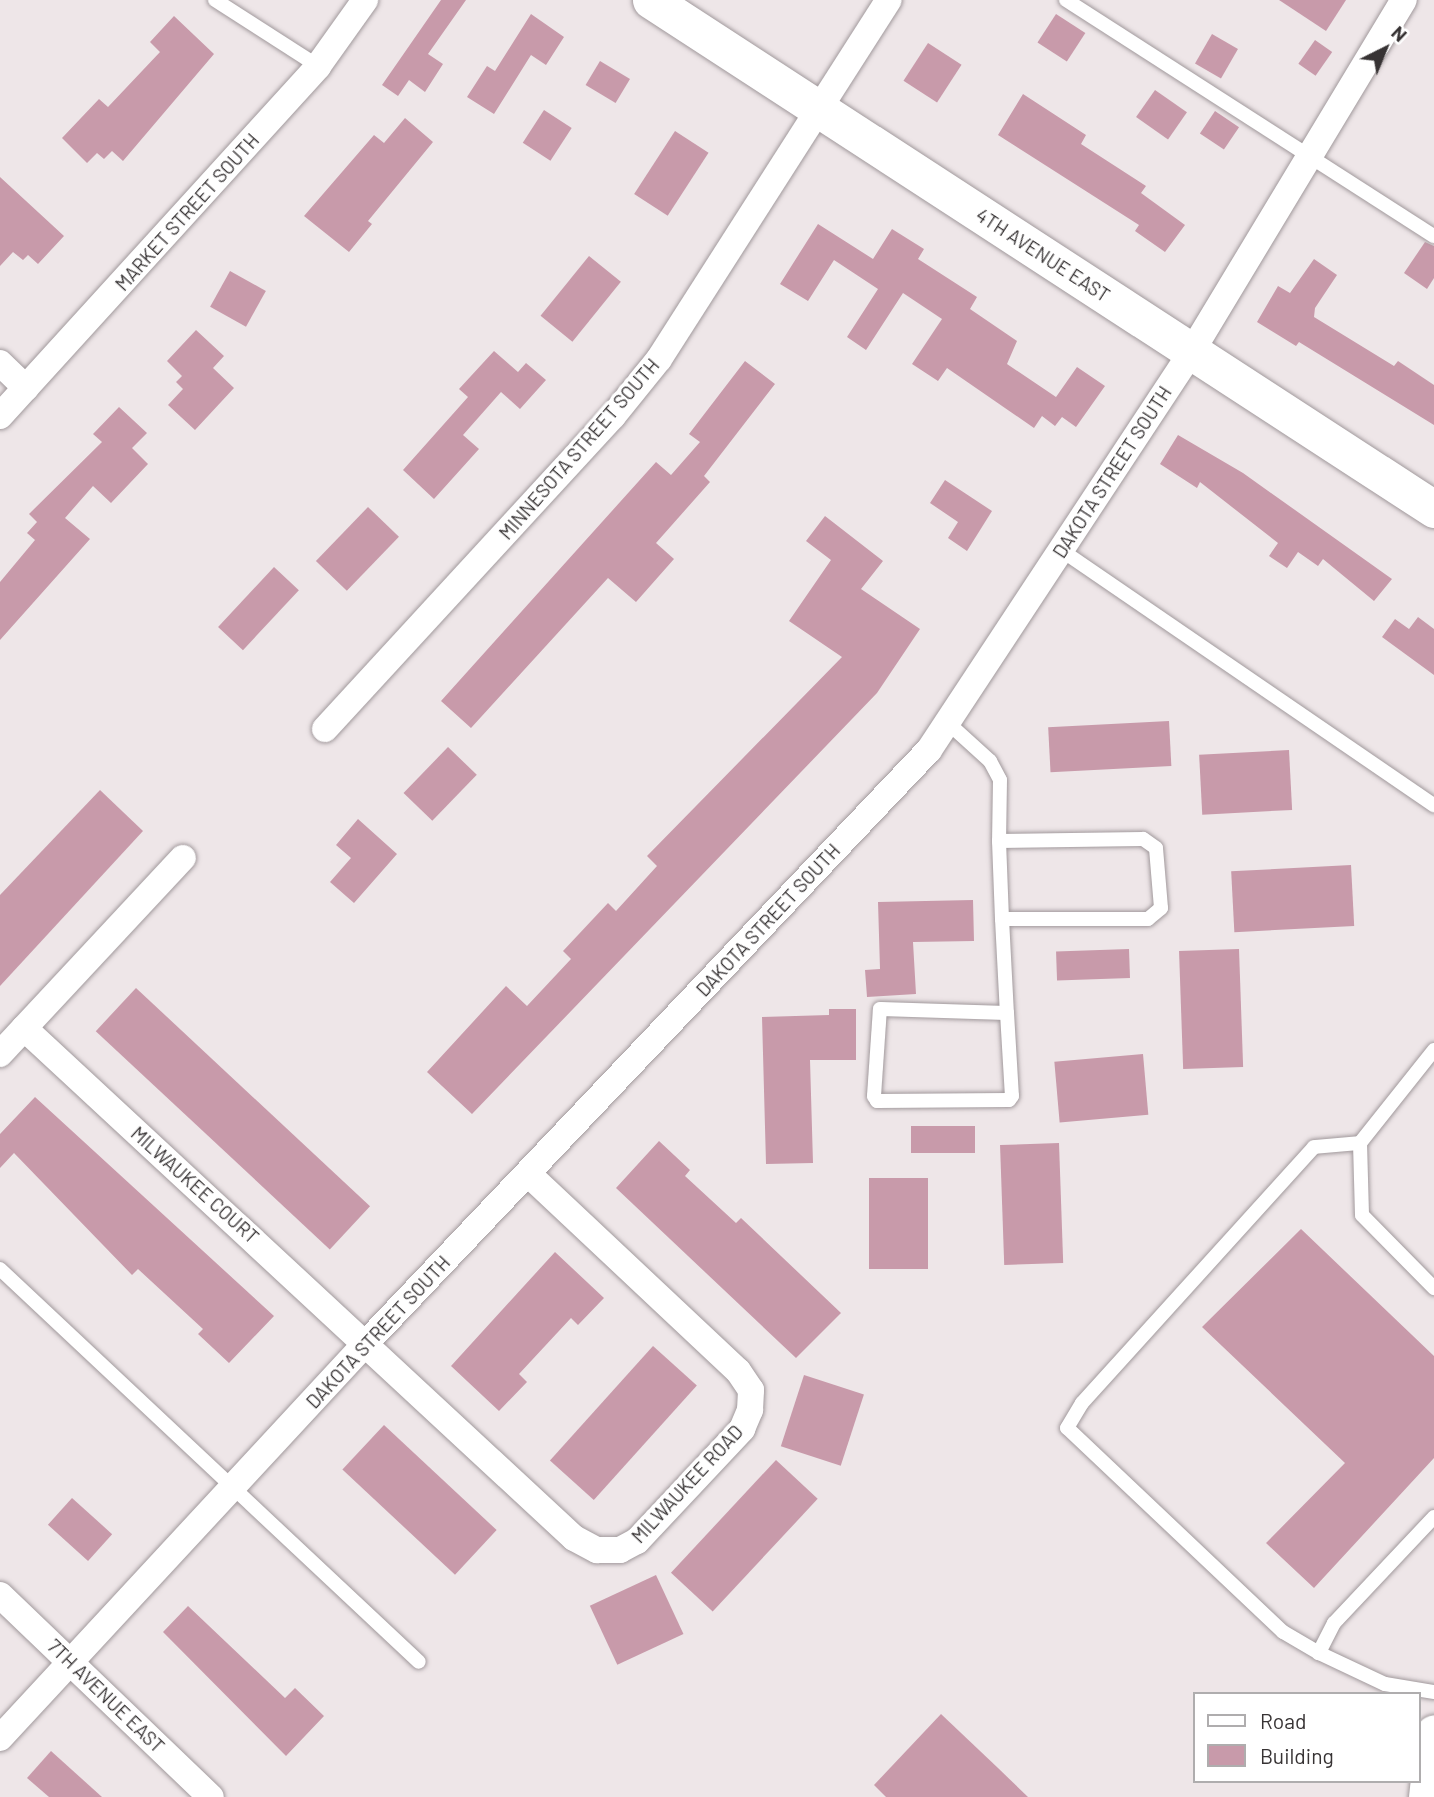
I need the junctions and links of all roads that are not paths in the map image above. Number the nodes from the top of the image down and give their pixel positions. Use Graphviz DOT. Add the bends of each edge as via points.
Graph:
graph roads {
  1 [pos="215,0"];
  2 [pos="365,0"];
  3 [pos="651,0"];
  4 [pos="889,0"];
  5 [pos="1066,0"];
  6 [pos="1404,0"];
  7 [pos="318,66"];
  8 [pos="820,111"];
  9 [pos="1311,153"];
  10 [pos="1434,236"];
  11 [pos="1192,351"];
  12 [pos="0,363"];
  13 [pos="26,388"];
  14 [pos="0,416"];
  15 [pos="1434,509"];
  16 [pos="1061,550"];
  17 [pos="947,722"];
  18 [pos="325,729"];
  19 [pos="1434,805"];
  20 [pos="999,841"];
  21 [pos="183,858"];
  22 [pos="1002,919"];
  23 [pos="1007,1013"];
  24 [pos="23,1028"];
  25 [pos="1434,1050"];
  26 [pos="0,1054"];
  27 [pos="1360,1143"];
  28 [pos="528,1174"];
  29 [pos="0,1269"];
  30 [pos="1434,1288"];
  31 [pos="367,1342"];
  32 [pos="233,1488"];
  33 [pos="1434,1517"];
  34 [pos="0,1595"];
  35 [pos="1319,1653"];
  36 [pos="69,1662"];
  37 [pos="419,1662"];
  38 [pos="1434,1692"];
  39 [pos="1434,1733"];
  40 [pos="0,1738"];
  41 [pos="211,1797"];
  42 [pos="1427,1797"];
  1 -- 7 [label="lane"];
  2 -- 7 [label="street, MARKET STREET SOUTH"];
  3 -- 8 [label="street, 4TH AVENUE EAST"];
  4 -- 8 [label="street, MINNESOTA STREET SOUTH"];
  5 -- 9 [label="lane"];
  6 -- 9 [label="street, DAKOTA STREET SOUTH"];
  7 -- 13 [label="street, MARKET STREET SOUTH"];
  8 -- 11 [label="street, 4TH AVENUE EAST"];
  8 -- 18 [label="street, MINNESOTA STREET SOUTH" via="659,359"];
  9 -- 10 [label="lane"];
  9 -- 11 [label="street, DAKOTA STREET SOUTH"];
  11 -- 15 [label="street, 4TH AVENUE EAST"];
  11 -- 16 [label="street, DAKOTA STREET SOUTH"];
  12 -- 13 [label="street"];
  13 -- 14 [label="street, MARKET STREET SOUTH"];
  16 -- 17 [label="street, DAKOTA STREET SOUTH"];
  16 -- 19 [label="lane"];
  17 -- 20 [label="lane" via="990,761 1000,780"];
  17 -- 28 [label="street, DAKOTA STREET SOUTH" via="929,750"];
  20 -- 22 [label="lane"];
  20 -- 22 [label="lane" via="1143,839 1156,848 1161,908 1149,919"];
  21 -- 24 [label="street"];
  22 -- 23 [label="lane"];
  23 -- 23 [label="lane" via="1009,1100 877,1101 880,1009"];
  24 -- 26 [label="street"];
  24 -- 31 [label="street, MILWAUKEE COURT"];
  25 -- 27 [label="lane"];
  27 -- 30 [label="lane" via="1362,1215"];
  27 -- 35 [label="lane" via="1314,1147 1082,1403 1067,1428 1283,1632"];
  28 -- 31 [label="street, DAKOTA STREET SOUTH"];
  28 -- 31 [label="street, MILWAUKEE ROAD" via="738,1371 751,1390 750,1410 742,1429 637,1541 620,1550 597,1550 574,1538"];
  29 -- 32 [label="lane"];
  31 -- 32 [label="street, DAKOTA STREET SOUTH"];
  32 -- 36 [label="street, DAKOTA STREET SOUTH"];
  32 -- 37 [label="lane"];
  33 -- 35 [label="lane" via="1334,1623"];
  34 -- 36 [label="street, 7TH AVENUE EAST"];
  35 -- 38 [label="lane" via="1385,1684"];
  36 -- 40 [label="street, DAKOTA STREET SOUTH"];
  36 -- 41 [label="street, 7TH AVENUE EAST"];
  39 -- 42 [label="street"];
}
